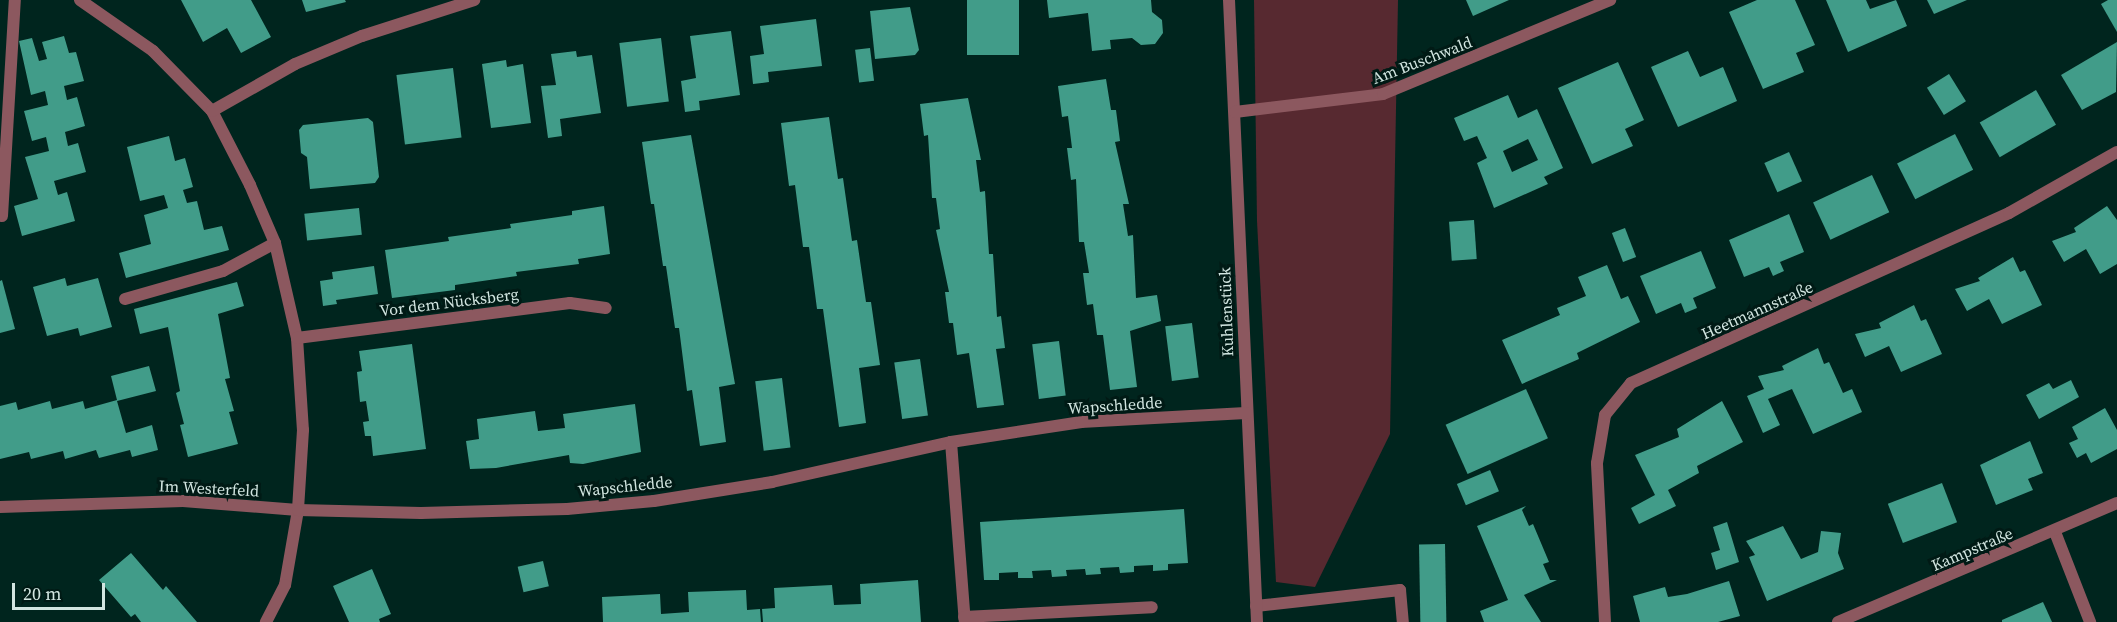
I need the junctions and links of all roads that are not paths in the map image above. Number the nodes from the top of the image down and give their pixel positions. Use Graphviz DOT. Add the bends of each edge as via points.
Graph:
graph roads {
  1 [pos="15,0"];
  2 [pos="80,0"];
  3 [pos="474,0"];
  4 [pos="1229,0"];
  5 [pos="1610,0"];
  6 [pos="212,111"];
  7 [pos="1235,112"];
  8 [pos="2117,152"];
  9 [pos="2,216"];
  10 [pos="275,243"];
  11 [pos="125,299"];
  12 [pos="606,308"];
  13 [pos="297,338"];
  14 [pos="1246,413"];
  15 [pos="951,442"];
  16 [pos="2117,503"];
  17 [pos="0,507"];
  18 [pos="298,510"];
  19 [pos="2055,532"];
  20 [pos="1256,606"];
  21 [pos="1152,607"];
  22 [pos="964,620"];
  23 [pos="266,622"];
  24 [pos="1257,622"];
  25 [pos="1403,622"];
  26 [pos="1605,622"];
  27 [pos="1838,622"];
  28 [pos="2090,622"];
  1 -- 9 [label="street"];
  2 -- 6 [label="street" via="153,51"];
  3 -- 6 [label="street" via="362,36 295,64"];
  4 -- 7 [label="street, Kuhlenstück"];
  5 -- 7 [label="street, Am Buschwald" via="1383,94"];
  6 -- 10 [label="street"];
  7 -- 14 [label="street, Kuhlenstück"];
  8 -- 26 [label="street, Heetmannstraße" via="1999,218 1631,383 1605,415 1597,463"];
  10 -- 11 [label="street" via="223,271"];
  10 -- 13 [label="street"];
  12 -- 13 [label="street, Vor dem Nücksberg" via="570,303"];
  13 -- 18 [label="street" via="303,430"];
  14 -- 15 [label="street, Wapschledde" via="1081,422"];
  14 -- 20 [label="street, Kuhlenstück"];
  15 -- 18 [label="street, Wapschledde" via="772,482 654,501 556,509"];
  15 -- 22 [label="street"];
  16 -- 19 [label="street, Kampstraße"];
  17 -- 18 [label="street, Im Westerfeld" via="183,501"];
  18 -- 23 [label="street" via="285,585"];
  19 -- 27 [label="street, Kampstraße"];
  19 -- 28 [label="street"];
  20 -- 24 [label="street, Kuhlenstück"];
  20 -- 25 [label="street" via="1400,590"];
  21 -- 22 [label="street"];
}
